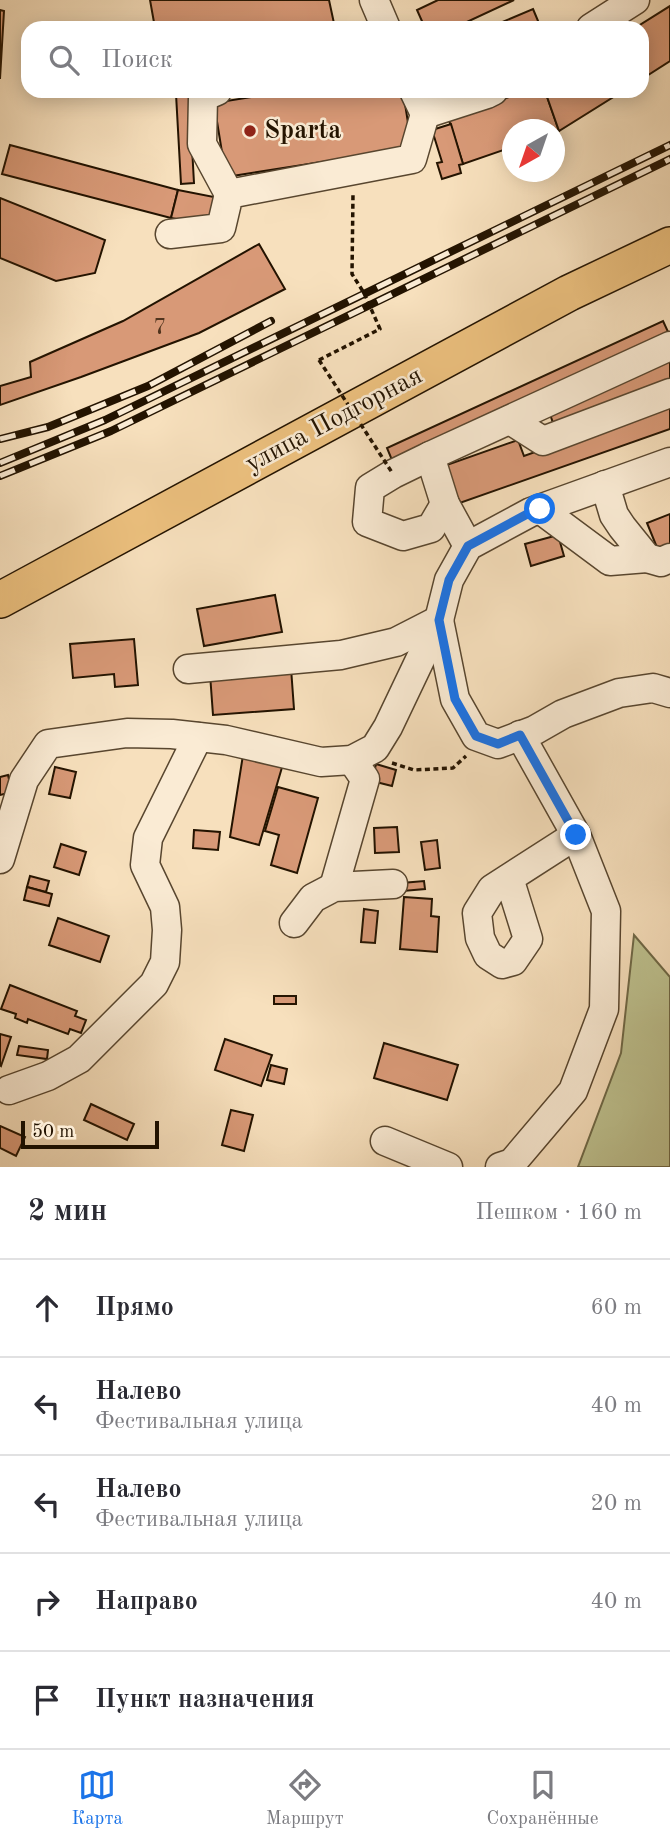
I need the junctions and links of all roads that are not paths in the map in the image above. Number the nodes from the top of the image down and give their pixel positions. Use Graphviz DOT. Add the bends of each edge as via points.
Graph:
graph roads {
  1 [pos="635,0"];
  2 [pos="377,1"];
  3 [pos="384,21"];
  4 [pos="602,21"];
  5 [pos="203,98"];
  6 [pos="458,98"];
  7 [pos="420,103"];
  8 [pos="229,194"];
  9 [pos="170,234"];
  10 [pos="670,245"];
  11 [pos="670,346"];
  12 [pos="670,393"];
  13 [pos="510,420"];
  14 [pos="430,456"];
  15 [pos="670,462"];
  16 [pos="605,485"];
  17 [pos="445,505"];
  18 [pos="540,509"];
  19 [pos="468,546"];
  20 [pos="662,561"];
  21 [pos="0,600"];
  22 [pos="439,620"];
  23 [pos="188,669"];
  24 [pos="670,693"];
  25 [pos="520,735"];
  26 [pos="198,737"];
  27 [pos="364,754"];
  28 [pos="576,835"];
  29 [pos="0,859"];
  30 [pos="509,878"];
  31 [pos="393,884"];
  32 [pos="334,887"];
  33 [pos="294,923"];
  34 [pos="9,1090"];
  35 [pos="385,1141"];
  36 [pos="448,1167"];
  37 [pos="500,1167"];
  1 -- 4 [label="street"];
  2 -- 3 [label="street"];
  5 -- 8 [label="street" via="202,144"];
  6 -- 7 [label="street"];
  7 -- 8 [label="street" via="412,159"];
  8 -- 9 [label="street" via="220,228"];
  10 -- 21 [label="main road, улица Подгорная" via="569,293"];
  11 -- 13 [label="street"];
  12 -- 13 [label="street" via="543,440"];
  13 -- 14 [label="street"];
  14 -- 17 [label="street"];
  14 -- 17 [label="street" via="370,488 367,522 404,536 431,528"];
  15 -- 16 [label="street"];
  16 -- 18 [label="street"];
  16 -- 20 [label="street" via="622,527"];
  17 -- 19 [label="street"];
  18 -- 19 [label="street"];
  18 -- 20 [label="street" via="610,561"];
  19 -- 22 [label="street" via="449,580"];
  22 -- 23 [label="street" via="396,642 341,655"];
  22 -- 25 [label="street" via="455,699 476,736 498,744"];
  22 -- 27 [label="street" via="388,727"];
  24 -- 25 [label="street" via="653,688 619,693"];
  25 -- 28 [label="street"];
  26 -- 27 [label="street" via="321,762"];
  26 -- 29 [label="street" via="127,733 48,744 24,780"];
  26 -- 34 [label="street" via="148,838 145,865 165,907 167,930 164,962 154,984 79,1059"];
  27 -- 32 [label="street" via="365,779"];
  28 -- 30 [label="street"];
  28 -- 37 [label="street" via="606,911 604,1009 573,1091 512,1163"];
  31 -- 32 [label="street"];
  32 -- 33 [label="street" via="313,898"];
  35 -- 36 [label="street"];
}
